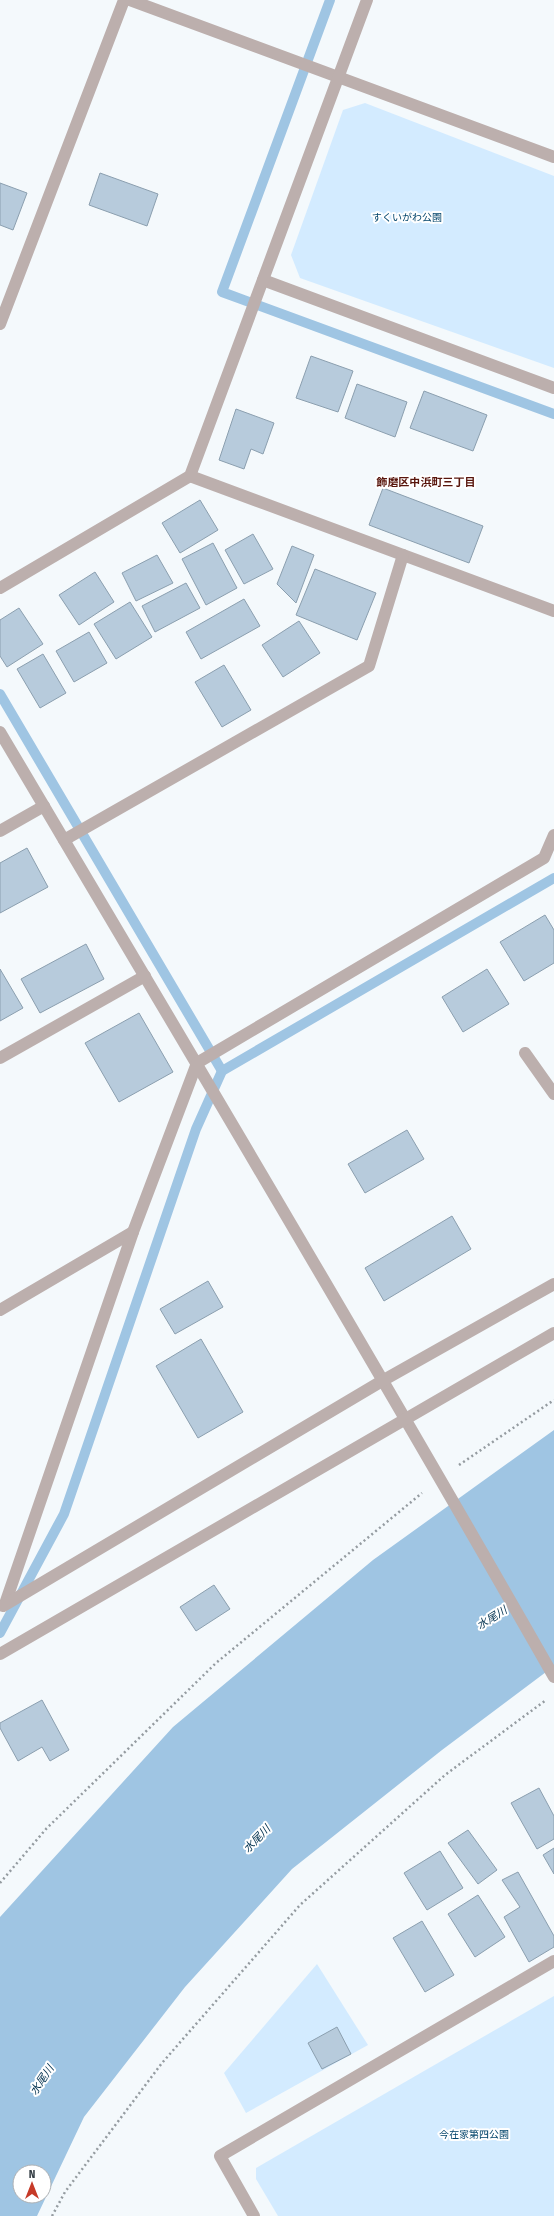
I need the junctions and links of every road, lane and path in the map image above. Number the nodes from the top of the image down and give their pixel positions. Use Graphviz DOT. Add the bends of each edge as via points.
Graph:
graph roads {
  1 [pos="124,0"];
  2 [pos="130,0"];
  3 [pos="367,0"];
  4 [pos="338,77"];
  5 [pos="554,157"];
  6 [pos="263,280"];
  7 [pos="0,324"];
  8 [pos="554,388"];
  9 [pos="190,476"];
  10 [pos="403,555"];
  11 [pos="0,588"];
  12 [pos="554,611"];
  13 [pos="0,732"];
  14 [pos="44,806"];
  15 [pos="0,831"];
  16 [pos="554,835"];
  17 [pos="64,840"];
  18 [pos="145,976"];
  19 [pos="525,1053"];
  20 [pos="0,1058"];
  21 [pos="197,1063"];
  22 [pos="554,1094"];
  23 [pos="133,1232"];
  24 [pos="554,1284"];
  25 [pos="0,1310"];
  26 [pos="554,1333"];
  27 [pos="382,1381"];
  28 [pos="554,1400"];
  29 [pos="404,1419"];
  30 [pos="440,1478"];
  31 [pos="3,1606"];
  32 [pos="0,1654"];
  33 [pos="554,1677"];
  34 [pos="548,1698"];
  35 [pos="0,1883"];
  36 [pos="554,1961"];
  37 [pos="52,2216"];
  38 [pos="254,2216"];
  1 -- 7 [label="street"];
  2 -- 4 [label="street"];
  3 -- 4 [label="street"];
  4 -- 5 [label="street"];
  4 -- 6 [label="street"];
  6 -- 8 [label="street"];
  6 -- 9 [label="street"];
  9 -- 10 [label="street"];
  9 -- 11 [label="street"];
  10 -- 12 [label="street"];
  10 -- 17 [label="street" via="369,666"];
  13 -- 14 [label="street"];
  14 -- 15 [label="street"];
  14 -- 17 [label="street"];
  16 -- 21 [label="street" via="544,858"];
  17 -- 18 [label="street"];
  18 -- 20 [label="street"];
  18 -- 21 [label="street"];
  19 -- 22 [label="street"];
  21 -- 23 [label="street"];
  21 -- 27 [label="street"];
  23 -- 25 [label="street"];
  23 -- 31 [label="street"];
  24 -- 27 [label="street"];
  26 -- 29 [label="street"];
  27 -- 29 [label="street"];
  27 -- 31 [label="street"];
  28 -- 30 [label="path"];
  29 -- 30 [label="street"];
  29 -- 32 [label="street"];
  30 -- 33 [label="street"];
  30 -- 35 [label="path" via="216,1663 46,1829"];
  34 -- 37 [label="path" via="445,1775 300,1905 162,2063 65,2192"];
  36 -- 38 [label="street" via="220,2156"];
}
